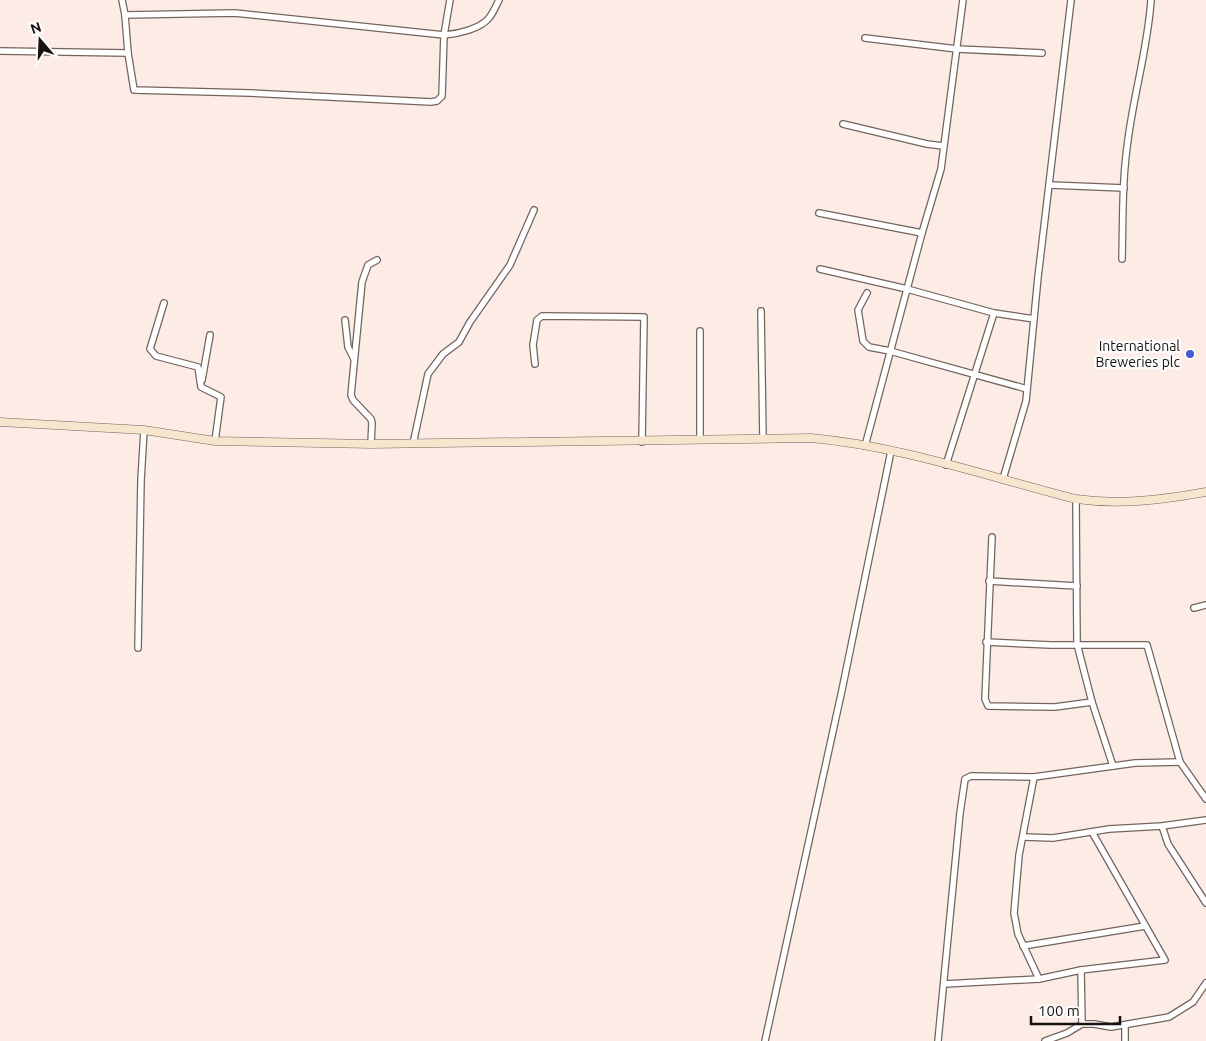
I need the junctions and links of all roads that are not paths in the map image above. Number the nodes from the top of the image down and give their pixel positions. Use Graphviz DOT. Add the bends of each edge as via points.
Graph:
graph roads {
  1 [pos="122,0"];
  2 [pos="450,0"];
  3 [pos="499,0"];
  4 [pos="963,0"];
  5 [pos="1071,0"];
  6 [pos="1151,0"];
  7 [pos="125,14"];
  8 [pos="444,35"];
  9 [pos="865,38"];
  10 [pos="957,49"];
  11 [pos="0,51"];
  12 [pos="128,53"];
  13 [pos="1042,53"];
  14 [pos="844,125"];
  15 [pos="943,146"];
  16 [pos="1050,185"];
  17 [pos="1124,188"];
  18 [pos="534,210"];
  19 [pos="819,213"];
  20 [pos="922,232"];
  21 [pos="1122,259"];
  22 [pos="376,260"];
  23 [pos="820,269"];
  24 [pos="907,289"];
  25 [pos="867,293"];
  26 [pos="164,303"];
  27 [pos="761,311"];
  28 [pos="994,312"];
  29 [pos="1034,319"];
  30 [pos="345,320"];
  31 [pos="700,331"];
  32 [pos="210,335"];
  33 [pos="890,351"];
  34 [pos="354,359"];
  35 [pos="535,364"];
  36 [pos="976,376"];
  37 [pos="201,387"];
  38 [pos="1027,389"];
  39 [pos="0,422"];
  40 [pos="144,430"];
  41 [pos="700,439"];
  42 [pos="763,439"];
  43 [pos="214,441"];
  44 [pos="642,442"];
  45 [pos="371,444"];
  46 [pos="413,444"];
  47 [pos="865,446"];
  48 [pos="891,451"];
  49 [pos="946,465"];
  50 [pos="1003,479"];
  51 [pos="1206,492"];
  52 [pos="1076,498"];
  53 [pos="992,537"];
  54 [pos="989,581"];
  55 [pos="1077,586"];
  56 [pos="1206,604"];
  57 [pos="1194,608"];
  58 [pos="986,642"];
  59 [pos="1077,644"];
  60 [pos="138,648"];
  61 [pos="1092,702"];
  62 [pos="1180,762"];
  63 [pos="1113,766"];
  64 [pos="1034,777"];
  65 [pos="1206,799"];
  66 [pos="1206,820"];
  67 [pos="1162,826"];
  68 [pos="1092,832"];
  69 [pos="1024,837"];
  70 [pos="1206,903"];
  71 [pos="1145,926"];
  72 [pos="1024,946"];
  73 [pos="1081,970"];
  74 [pos="1039,979"];
  75 [pos="944,984"];
  76 [pos="1206,984"];
  77 [pos="1082,1024"];
  78 [pos="1125,1025"];
  79 [pos="765,1041"];
  80 [pos="938,1041"];
  81 [pos="1045,1041"];
  82 [pos="1125,1041"];
  1 -- 7 [label="street"];
  2 -- 8 [label="street"];
  3 -- 8 [label="street" via="489,18 481,24"];
  4 -- 10 [label="street"];
  5 -- 16 [label="street"];
  6 -- 17 [label="street" via="1128,142"];
  7 -- 8 [label="street" via="236,13"];
  7 -- 12 [label="street"];
  8 -- 12 [label="street" via="442,96 431,102 134,90"];
  9 -- 10 [label="street"];
  10 -- 13 [label="street"];
  10 -- 15 [label="street"];
  11 -- 12 [label="street"];
  14 -- 15 [label="street"];
  15 -- 20 [label="street" via="941,168"];
  16 -- 17 [label="street"];
  16 -- 29 [label="street"];
  17 -- 21 [label="street"];
  18 -- 46 [label="street" via="510,265 459,342 443,354 428,374"];
  19 -- 20 [label="street"];
  20 -- 24 [label="street"];
  22 -- 34 [label="street" via="368,265 362,282"];
  23 -- 24 [label="street"];
  24 -- 28 [label="street"];
  24 -- 33 [label="street"];
  25 -- 33 [label="street" via="858,310 863,341 869,347"];
  26 -- 37 [label="street" via="150,349 156,356 198,367"];
  27 -- 42 [label="street"];
  28 -- 29 [label="street"];
  28 -- 36 [label="street"];
  29 -- 38 [label="street"];
  30 -- 34 [label="street" via="348,347"];
  31 -- 41 [label="street"];
  32 -- 37 [label="street"];
  33 -- 36 [label="street"];
  33 -- 47 [label="street"];
  34 -- 45 [label="street" via="351,395 371,419"];
  35 -- 44 [label="street" via="532,345 537,320 542,316 644,318"];
  36 -- 38 [label="street"];
  36 -- 49 [label="street"];
  37 -- 43 [label="street" via="221,397"];
  38 -- 50 [label="street"];
  39 -- 40 [label="main road"];
  40 -- 43 [label="main road"];
  40 -- 60 [label="street"];
  41 -- 42 [label="main road"];
  41 -- 44 [label="main road"];
  42 -- 47 [label="main road" via="811,438"];
  43 -- 45 [label="main road"];
  44 -- 46 [label="main road"];
  45 -- 46 [label="main road"];
  47 -- 48 [label="main road"];
  48 -- 49 [label="main road"];
  48 -- 79 [label="street"];
  49 -- 50 [label="main road"];
  50 -- 52 [label="main road"];
  51 -- 52 [label="main road" via="1122,502"];
  52 -- 55 [label="street"];
  53 -- 54 [label="street"];
  54 -- 55 [label="street"];
  54 -- 58 [label="street"];
  55 -- 59 [label="street"];
  56 -- 57 [label="street"];
  58 -- 59 [label="street"];
  58 -- 61 [label="street" via="985,699 988,706 1055,707"];
  59 -- 61 [label="street"];
  59 -- 62 [label="street" via="1147,644"];
  61 -- 63 [label="street"];
  62 -- 63 [label="street"];
  62 -- 65 [label="street"];
  63 -- 64 [label="street"];
  64 -- 69 [label="street"];
  64 -- 75 [label="street" via="971,776 964,781"];
  66 -- 67 [label="street"];
  67 -- 68 [label="street"];
  67 -- 70 [label="street" via="1168,844"];
  68 -- 69 [label="street" via="1053,838"];
  68 -- 71 [label="street"];
  69 -- 72 [label="street" via="1019,855 1014,913"];
  71 -- 72 [label="street"];
  71 -- 73 [label="street" via="1164,960"];
  72 -- 74 [label="street"];
  73 -- 74 [label="street"];
  73 -- 77 [label="street"];
  74 -- 75 [label="street"];
  75 -- 80 [label="street"];
  76 -- 78 [label="street" via="1193,1002 1169,1017"];
  77 -- 78 [label="street"];
  77 -- 81 [label="street"];
  78 -- 82 [label="street"];
}
